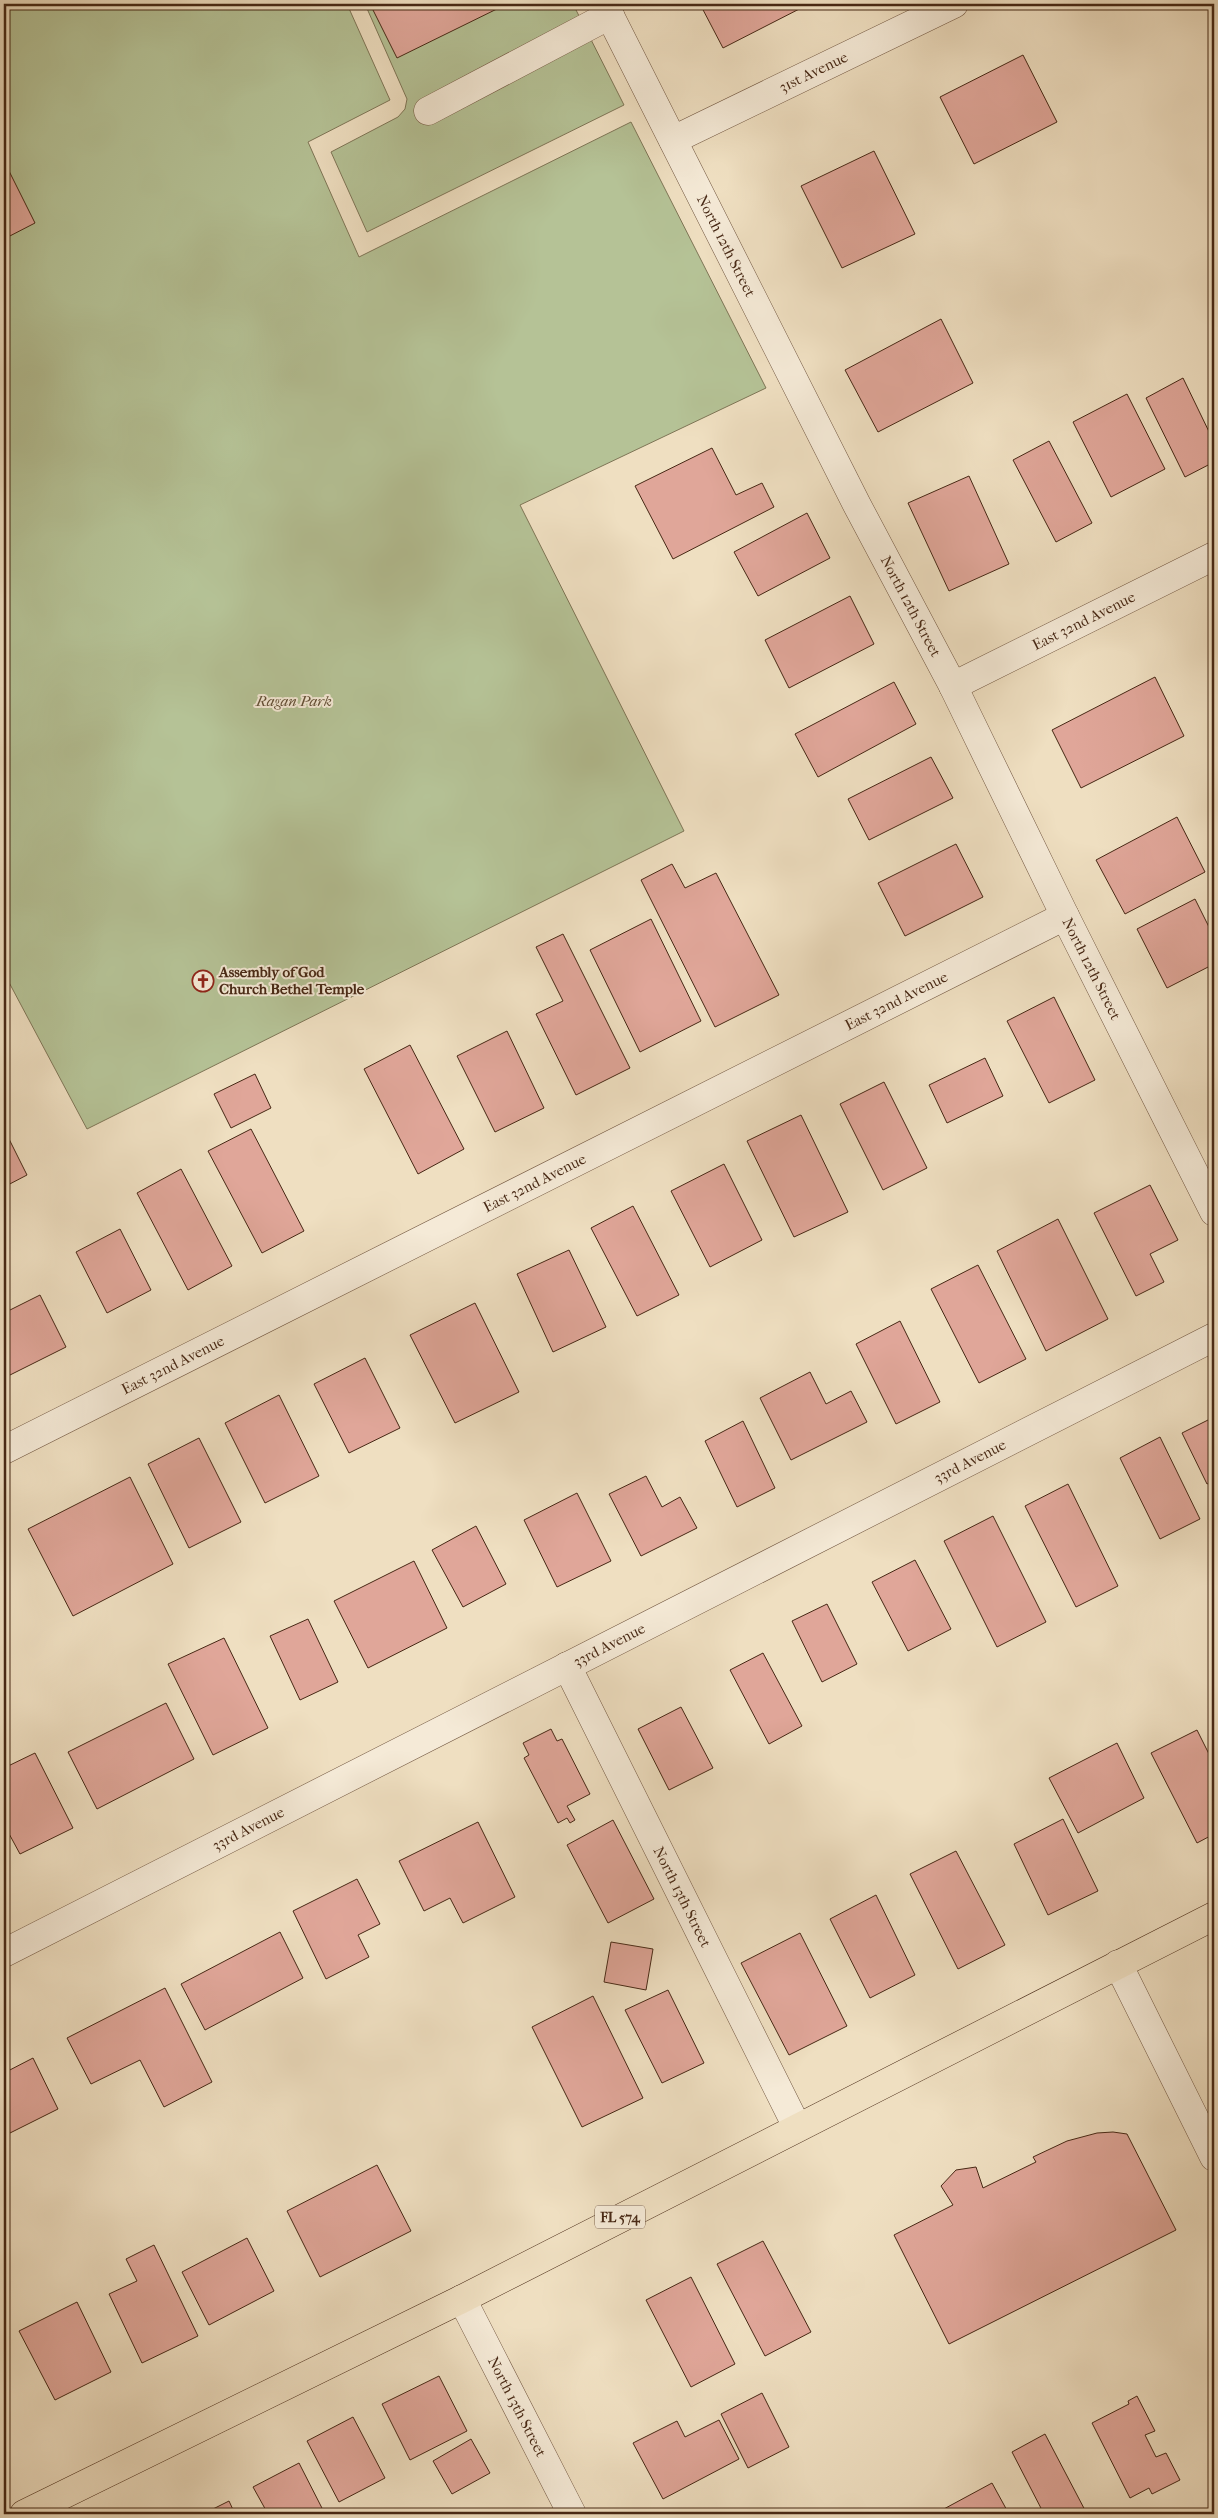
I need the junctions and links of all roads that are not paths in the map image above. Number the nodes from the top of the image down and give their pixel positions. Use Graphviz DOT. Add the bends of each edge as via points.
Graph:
graph roads {
  1 [pos="954,4"];
  2 [pos="607,10"];
  3 [pos="428,111"];
  4 [pos="673,140"];
  5 [pos="1214,556"];
  6 [pos="953,686"];
  7 [pos="1065,916"];
  8 [pos="1214,1212"];
  9 [pos="1214,1336"];
  10 [pos="4,1450"];
  11 [pos="566,1666"];
  12 [pos="1214,1916"];
  13 [pos="4,1953"];
  14 [pos="1118,1964"];
  15 [pos="797,2126"];
  16 [pos="1214,2156"];
  17 [pos="462,2299"];
  18 [pos="24,2514"];
  19 [pos="572,2514"];
  1 -- 4 [label="street, 31st Avenue"];
  2 -- 3 [label="street"];
  2 -- 4 [label="street, North 12th Street"];
  4 -- 6 [label="street, North 12th Street" via="857,505"];
  5 -- 6 [label="street, East 32nd Avenue"];
  6 -- 7 [label="street, North 12th Street"];
  7 -- 8 [label="street, North 12th Street"];
  7 -- 10 [label="street, East 32nd Avenue"];
  9 -- 11 [label="street, 33rd Avenue"];
  11 -- 13 [label="street, 33rd Avenue"];
  11 -- 15 [label="street, North 13th Street"];
  12 -- 14 [label="main road, FL 574"];
  14 -- 15 [label="main road, FL 574"];
  14 -- 16 [label="street"];
  15 -- 17 [label="main road, FL 574"];
  17 -- 18 [label="main road, FL 574"];
  17 -- 19 [label="street, North 13th Street"];
}
